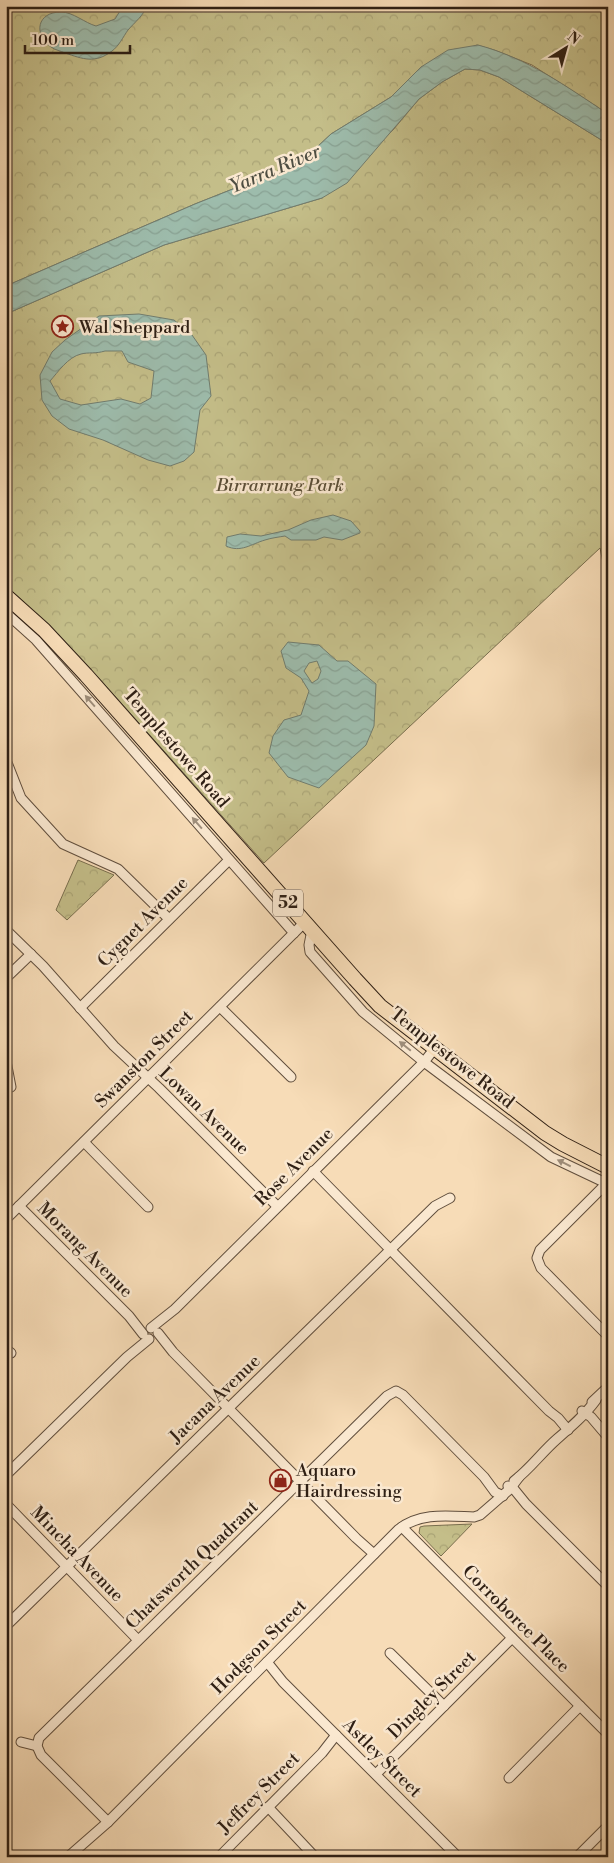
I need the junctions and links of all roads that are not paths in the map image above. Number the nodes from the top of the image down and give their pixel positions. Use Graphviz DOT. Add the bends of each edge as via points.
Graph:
graph roads {
  1 [pos="6,596"];
  2 [pos="6,613"];
  3 [pos="6,760"];
  4 [pos="229,860"];
  5 [pos="169,919"];
  6 [pos="309,926"];
  7 [pos="6,930"];
  8 [pos="294,933"];
  9 [pos="31,954"];
  10 [pos="6,978"];
  11 [pos="220,1007"];
  12 [pos="80,1008"];
  13 [pos="435,1048"];
  14 [pos="6,1061"];
  15 [pos="424,1062"];
  16 [pos="291,1077"];
  17 [pos="148,1078"];
  18 [pos="11,1087"];
  19 [pos="84,1142"];
  20 [pos="608,1166"];
  21 [pos="313,1170"];
  22 [pos="607,1183"];
  23 [pos="450,1198"];
  24 [pos="19,1206"];
  25 [pos="277,1206"];
  26 [pos="148,1207"];
  27 [pos="8,1214"];
  28 [pos="390,1249"];
  29 [pos="150,1333"];
  30 [pos="608,1336"];
  31 [pos="608,1387"];
  32 [pos="228,1408"];
  33 [pos="584,1413"];
  34 [pos="566,1428"];
  35 [pos="608,1437"];
  36 [pos="6,1477"];
  37 [pos="300,1481"];
  38 [pos="506,1491"];
  39 [pos="8,1508"];
  40 [pos="402,1527"];
  41 [pos="372,1555"];
  42 [pos="67,1567"];
  43 [pos="608,1586"];
  44 [pos="6,1626"];
  45 [pos="512,1638"];
  46 [pos="138,1640"];
  47 [pos="390,1653"];
  48 [pos="265,1664"];
  49 [pos="444,1706"];
  50 [pos="580,1706"];
  51 [pos="608,1734"];
  52 [pos="338,1737"];
  53 [pos="21,1742"];
  54 [pos="37,1746"];
  55 [pos="376,1774"];
  56 [pos="509,1778"];
  57 [pos="268,1808"];
  58 [pos="108,1822"];
  59 [pos="608,1826"];
  60 [pos="68,1857"];
  61 [pos="219,1857"];
  62 [pos="315,1857"];
  63 [pos="458,1857"];
  64 [pos="577,1857"];
  1 -- 6 [label="main road, Templestowe Road / 52" via="86,674"];
  4 -- 2 [label="street, Templestowe Road, one-way" via="36,640"];
  3 -- 5 [label="street" via="21,798 63,844 118,869"];
  4 -- 5 [label="street, Cygnet Avenue"];
  4 -- 8 [label="street, Templestowe Road"];
  5 -- 12 [label="street, Cygnet Avenue"];
  6 -- 8 [label="street, Swanston Street"];
  6 -- 13 [label="main road, Templestowe Road / 52" via="380,1006"];
  15 -- 6 [label="street, Templestowe Road, one-way" via="363,1012 310,952"];
  7 -- 9 [label="street, Lowan Avenue"];
  8 -- 11 [label="street, Swanston Street"];
  9 -- 10 [label="street"];
  9 -- 12 [label="street, Lowan Avenue"];
  11 -- 16 [label="street"];
  11 -- 17 [label="street, Swanston Street"];
  12 -- 17 [label="street, Lowan Avenue"];
  13 -- 15 [label="street, Rose Avenue"];
  13 -- 20 [label="main road, Templestowe Road / 52" via="545,1133"];
  14 -- 18 [label="street"];
  15 -- 21 [label="street, Rose Avenue"];
  22 -- 15 [label="street, Templestowe Road, one-way" via="551,1157"];
  17 -- 19 [label="street, Swanston Street"];
  17 -- 25 [label="street, Lowan Avenue"];
  19 -- 24 [label="street, Swanston Street"];
  19 -- 26 [label="street"];
  21 -- 25 [label="street, Rose Avenue"];
  21 -- 28 [label="street"];
  22 -- 30 [label="street" via="532,1258"];
  23 -- 28 [label="street, Jacana Avenue" via="434,1206"];
  24 -- 27 [label="street, Swanston Street"];
  24 -- 29 [label="street, Morang Avenue"];
  25 -- 29 [label="street, Rose Avenue"];
  28 -- 32 [label="street, Jacana Avenue"];
  28 -- 34 [label="street"];
  29 -- 32 [label="street, Morang Avenue"];
  29 -- 36 [label="street, Rose Avenue"];
  31 -- 33 [label="street, Hodgson Street"];
  32 -- 37 [label="street, Morang Avenue"];
  32 -- 42 [label="street, Jacana Avenue"];
  33 -- 34 [label="street, Hodgson Street"];
  33 -- 35 [label="street"];
  34 -- 38 [label="street, Hodgson Street"];
  37 -- 38 [label="street, Chatsworth Quadrant" via="396,1387 495,1492"];
  37 -- 41 [label="street, Morang Avenue"];
  37 -- 46 [label="street, Chatsworth Quadrant"];
  38 -- 40 [label="street, Hodgson Street" via="483,1514 424,1517"];
  38 -- 43 [label="street, Chatsworth Quadrant" via="526,1504"];
  39 -- 42 [label="street, Mincha Avenue"];
  40 -- 41 [label="street, Hodgson Street"];
  40 -- 45 [label="street, Corroboree Place"];
  41 -- 48 [label="street, Hodgson Street"];
  42 -- 44 [label="street, Jacana Avenue"];
  42 -- 46 [label="street, Mincha Avenue"];
  45 -- 49 [label="street, Dingley Street"];
  45 -- 50 [label="street, Corroboree Place"];
  46 -- 54 [label="street, Chatsworth Quadrant" via="40,1736"];
  47 -- 49 [label="street"];
  48 -- 52 [label="street, Astley Street"];
  48 -- 58 [label="street, Hodgson Street"];
  49 -- 55 [label="street, Dingley Street"];
  50 -- 51 [label="street, Corroboree Place"];
  50 -- 56 [label="street"];
  52 -- 55 [label="street, Astley Street"];
  52 -- 57 [label="street, Jeffrey Street"];
  53 -- 54 [label="street"];
  54 -- 58 [label="street" via="41,1755"];
  55 -- 63 [label="street, Astley Street"];
  57 -- 61 [label="street, Jeffrey Street"];
  57 -- 62 [label="street"];
  58 -- 60 [label="street, Hodgson Street"];
  59 -- 64 [label="street"];
}
